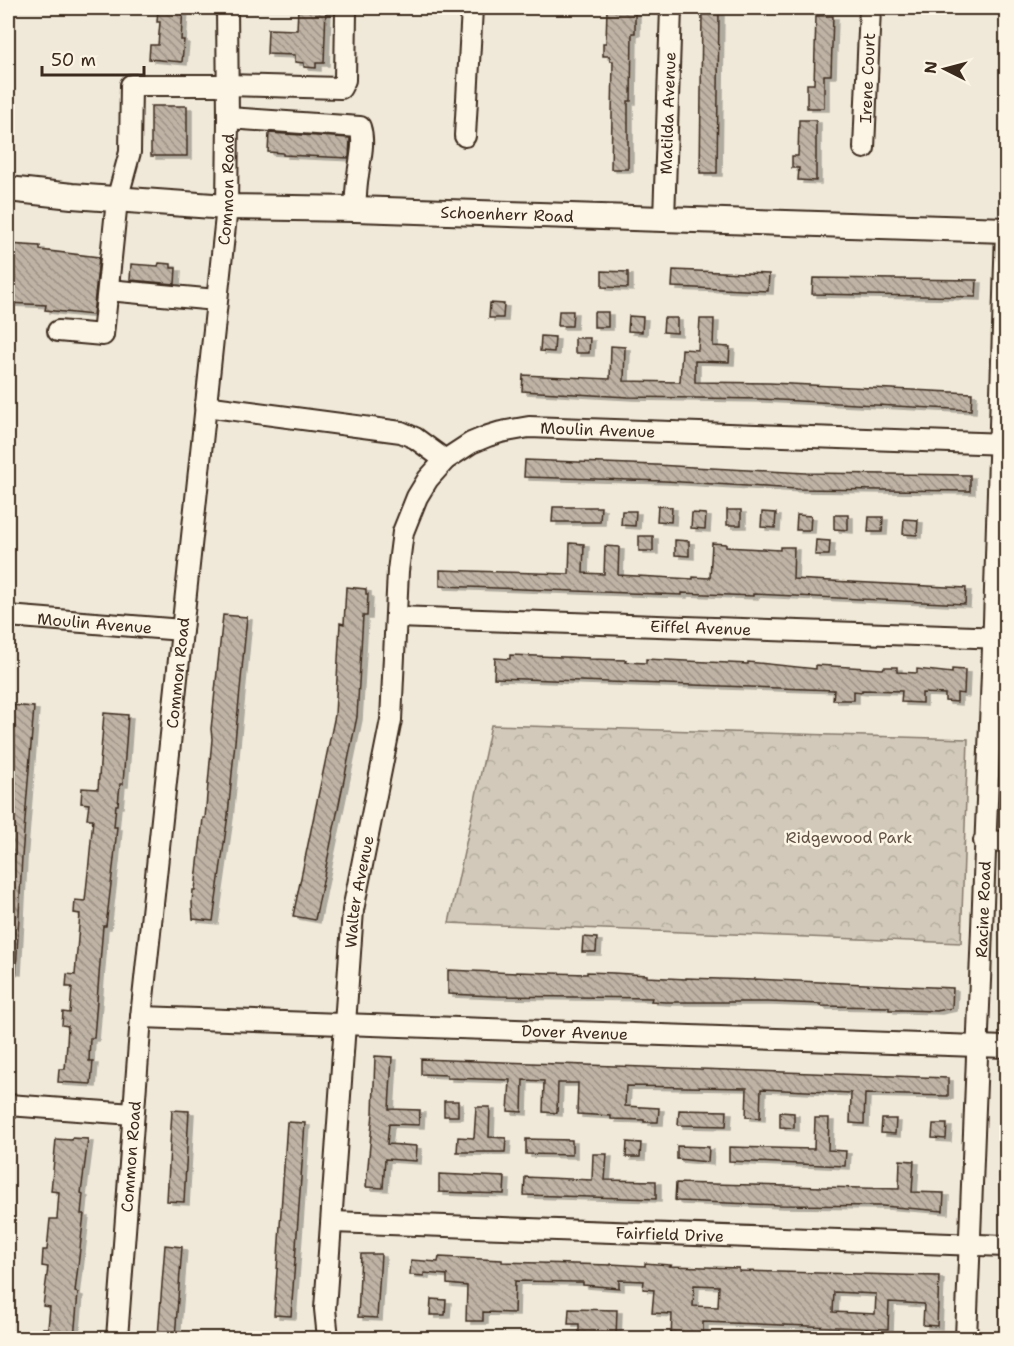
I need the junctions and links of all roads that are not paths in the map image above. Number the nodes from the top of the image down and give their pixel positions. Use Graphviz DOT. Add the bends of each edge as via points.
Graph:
graph roads {
  1 [pos="227,8"];
  2 [pos="472,8"];
  3 [pos="670,8"];
  4 [pos="870,8"];
  5 [pos="346,12"];
  6 [pos="227,85"];
  7 [pos="228,118"];
  8 [pos="465,136"];
  9 [pos="864,148"];
  10 [pos="8,189"];
  11 [pos="117,200"];
  12 [pos="227,207"];
  13 [pos="355,208"];
  14 [pos="664,219"];
  15 [pos="1006,230"];
  16 [pos="108,290"];
  17 [pos="216,300"];
  18 [pos="58,331"];
  19 [pos="205,406"];
  20 [pos="1003,444"];
  21 [pos="445,460"];
  22 [pos="8,616"];
  23 [pos="397,617"];
  24 [pos="182,630"];
  25 [pos="1000,638"];
  26 [pos="984,841"];
  27 [pos="1006,842"];
  28 [pos="141,1017"];
  29 [pos="344,1023"];
  30 [pos="976,1046"];
  31 [pos="1006,1047"];
  32 [pos="8,1105"];
  33 [pos="132,1114"];
  34 [pos="332,1222"];
  35 [pos="969,1244"];
  36 [pos="1006,1246"];
  37 [pos="117,1338"];
  38 [pos="328,1338"];
  39 [pos="966,1338"];
  1 -- 6 [label="street, Common Road"];
  2 -- 8 [label="street"];
  3 -- 14 [label="street, Matilda Avenue"];
  4 -- 9 [label="street, Irene Court"];
  5 -- 6 [label="street" via="342,88"];
  6 -- 7 [label="street, Common Road"];
  6 -- 11 [label="street" via="131,85 130,152"];
  7 -- 12 [label="street, Common Road"];
  7 -- 13 [label="street" via="360,127 361,160"];
  10 -- 11 [label="main road, Schoenherr Road"];
  11 -- 12 [label="main road, Schoenherr Road"];
  11 -- 16 [label="street"];
  12 -- 13 [label="main road, Schoenherr Road"];
  12 -- 17 [label="street, Common Road"];
  13 -- 14 [label="main road, Schoenherr Road"];
  14 -- 15 [label="main road, Schoenherr Road"];
  15 -- 20 [label="street, Racine Road"];
  16 -- 17 [label="street"];
  16 -- 18 [label="street" via="103,335"];
  17 -- 19 [label="street, Common Road"];
  19 -- 21 [label="street" via="401,432"];
  19 -- 24 [label="street, Common Road"];
  20 -- 21 [label="street, Moulin Avenue" via="529,428 488,436"];
  20 -- 25 [label="street, Racine Road"];
  21 -- 23 [label="street, Walter Avenue" via="428,479 407,518 400,546"];
  22 -- 24 [label="street, Moulin Avenue"];
  23 -- 25 [label="street, Eiffel Avenue"];
  23 -- 29 [label="street, Walter Avenue" via="391,720 353,910"];
  24 -- 28 [label="street, Common Road"];
  25 -- 26 [label="street, Racine Road"];
  26 -- 27 [label="street"];
  26 -- 30 [label="street, Racine Road"];
  28 -- 29 [label="street, Dover Avenue"];
  28 -- 33 [label="street, Common Road"];
  29 -- 30 [label="street, Dover Avenue"];
  29 -- 34 [label="street, Walter Avenue"];
  30 -- 31 [label="street, Dover Avenue"];
  30 -- 35 [label="street, Racine Road"];
  32 -- 33 [label="street"];
  33 -- 37 [label="street, Common Road"];
  34 -- 35 [label="street, Fairfield Drive"];
  34 -- 38 [label="street, Walter Avenue" via="325,1309"];
  35 -- 36 [label="street, Fairfield Drive"];
  35 -- 39 [label="street, Racine Road"];
}
